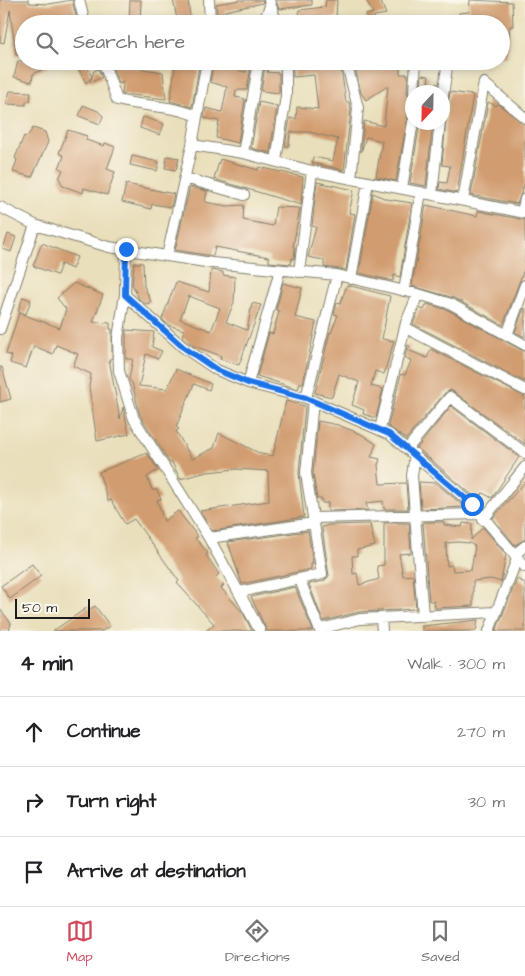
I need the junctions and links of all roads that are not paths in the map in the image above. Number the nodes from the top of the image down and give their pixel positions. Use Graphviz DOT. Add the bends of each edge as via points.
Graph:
graph roads {
  1 [pos="79,0"];
  2 [pos="209,0"];
  3 [pos="269,3"];
  4 [pos="83,15"];
  5 [pos="210,15"];
  6 [pos="274,15"];
  7 [pos="106,70"];
  8 [pos="205,70"];
  9 [pos="257,70"];
  10 [pos="286,70"];
  11 [pos="348,70"];
  12 [pos="415,70"];
  13 [pos="447,70"];
  14 [pos="414,85"];
  15 [pos="444,85"];
  16 [pos="197,116"];
  17 [pos="525,118"];
  18 [pos="412,130"];
  19 [pos="439,130"];
  20 [pos="192,145"];
  21 [pos="243,153"];
  22 [pos="276,161"];
  23 [pos="312,171"];
  24 [pos="185,178"];
  25 [pos="351,178"];
  26 [pos="368,182"];
  27 [pos="402,188"];
  28 [pos="427,193"];
  29 [pos="244,195"];
  30 [pos="525,199"];
  31 [pos="463,200"];
  32 [pos="0,208"];
  33 [pos="524,212"];
  34 [pos="36,225"];
  35 [pos="126,249"];
  36 [pos="167,256"];
  37 [pos="280,270"];
  38 [pos="299,272"];
  39 [pos="337,275"];
  40 [pos="351,279"];
  41 [pos="525,285"];
  42 [pos="404,291"];
  43 [pos="418,294"];
  44 [pos="125,295"];
  45 [pos="522,300"];
  46 [pos="406,328"];
  47 [pos="0,329"];
  48 [pos="507,335"];
  49 [pos="525,345"];
  50 [pos="248,383"];
  51 [pos="525,390"];
  52 [pos="309,400"];
  53 [pos="380,429"];
  54 [pos="412,451"];
  55 [pos="525,453"];
  56 [pos="525,467"];
  57 [pos="415,514"];
  58 [pos="481,517"];
  59 [pos="314,520"];
  60 [pos="209,538"];
  61 [pos="525,546"];
  62 [pos="516,557"];
  63 [pos="525,567"];
  64 [pos="300,580"];
  65 [pos="240,592"];
  66 [pos="496,612"];
  67 [pos="423,616"];
  68 [pos="381,618"];
  69 [pos="320,630"];
  70 [pos="260,631"];
  71 [pos="382,631"];
  72 [pos="489,631"];
  1 -- 4 [label="street"];
  2 -- 5 [label="street"];
  3 -- 6 [label="street"];
  7 -- 16 [label="street" via="117,100 139,106 161,106"];
  8 -- 16 [label="street"];
  9 -- 21 [label="street"];
  10 -- 22 [label="street" via="286,96"];
  11 -- 25 [label="street" via="358,108"];
  12 -- 14 [label="street"];
  13 -- 15 [label="street"];
  16 -- 20 [label="street"];
  17 -- 31 [label="street" via="484,83"];
  18 -- 27 [label="street"];
  19 -- 28 [label="street"];
  20 -- 21 [label="street"];
  20 -- 24 [label="street"];
  21 -- 22 [label="street"];
  22 -- 23 [label="street"];
  23 -- 25 [label="street"];
  23 -- 38 [label="street"];
  24 -- 29 [label="street"];
  24 -- 36 [label="street"];
  25 -- 26 [label="street"];
  26 -- 27 [label="street"];
  26 -- 40 [label="street"];
  27 -- 28 [label="street"];
  28 -- 31 [label="street"];
  28 -- 42 [label="street"];
  30 -- 33 [label="street"];
  31 -- 33 [label="street"];
  32 -- 34 [label="street"];
  34 -- 35 [label="street"];
  34 -- 47 [label="street"];
  35 -- 36 [label="street"];
  35 -- 44 [label="street"];
  36 -- 37 [label="street"];
  37 -- 38 [label="street"];
  37 -- 50 [label="street"];
  38 -- 39 [label="street"];
  39 -- 40 [label="street"];
  39 -- 52 [label="street"];
  40 -- 42 [label="street"];
  41 -- 45 [label="street"];
  42 -- 43 [label="street"];
  43 -- 46 [label="street"];
  43 -- 48 [label="street" via="450,304"];
  44 -- 50 [label="street" via="183,347 217,370"];
  44 -- 60 [label="street" via="118,338 119,372 134,419"];
  45 -- 48 [label="street"];
  46 -- 51 [label="street"];
  46 -- 53 [label="street"];
  48 -- 49 [label="street"];
  50 -- 52 [label="street"];
  52 -- 53 [label="street"];
  52 -- 59 [label="street" via="306,473"];
  53 -- 54 [label="street"];
  54 -- 55 [label="street" via="450,397"];
  54 -- 57 [label="street"];
  54 -- 58 [label="street" via="472,504"];
  56 -- 58 [label="street"];
  57 -- 58 [label="street"];
  57 -- 59 [label="street"];
  57 -- 67 [label="street"];
  58 -- 62 [label="street"];
  59 -- 60 [label="street"];
  59 -- 64 [label="street" via="322,574"];
  60 -- 65 [label="street"];
  61 -- 62 [label="street"];
  62 -- 63 [label="street"];
  62 -- 66 [label="street"];
  64 -- 65 [label="street"];
  64 -- 69 [label="street"];
  65 -- 70 [label="street"];
  66 -- 67 [label="street"];
  66 -- 72 [label="street"];
  67 -- 68 [label="street"];
  68 -- 69 [label="street" via="360,619"];
  68 -- 71 [label="street"];
}
